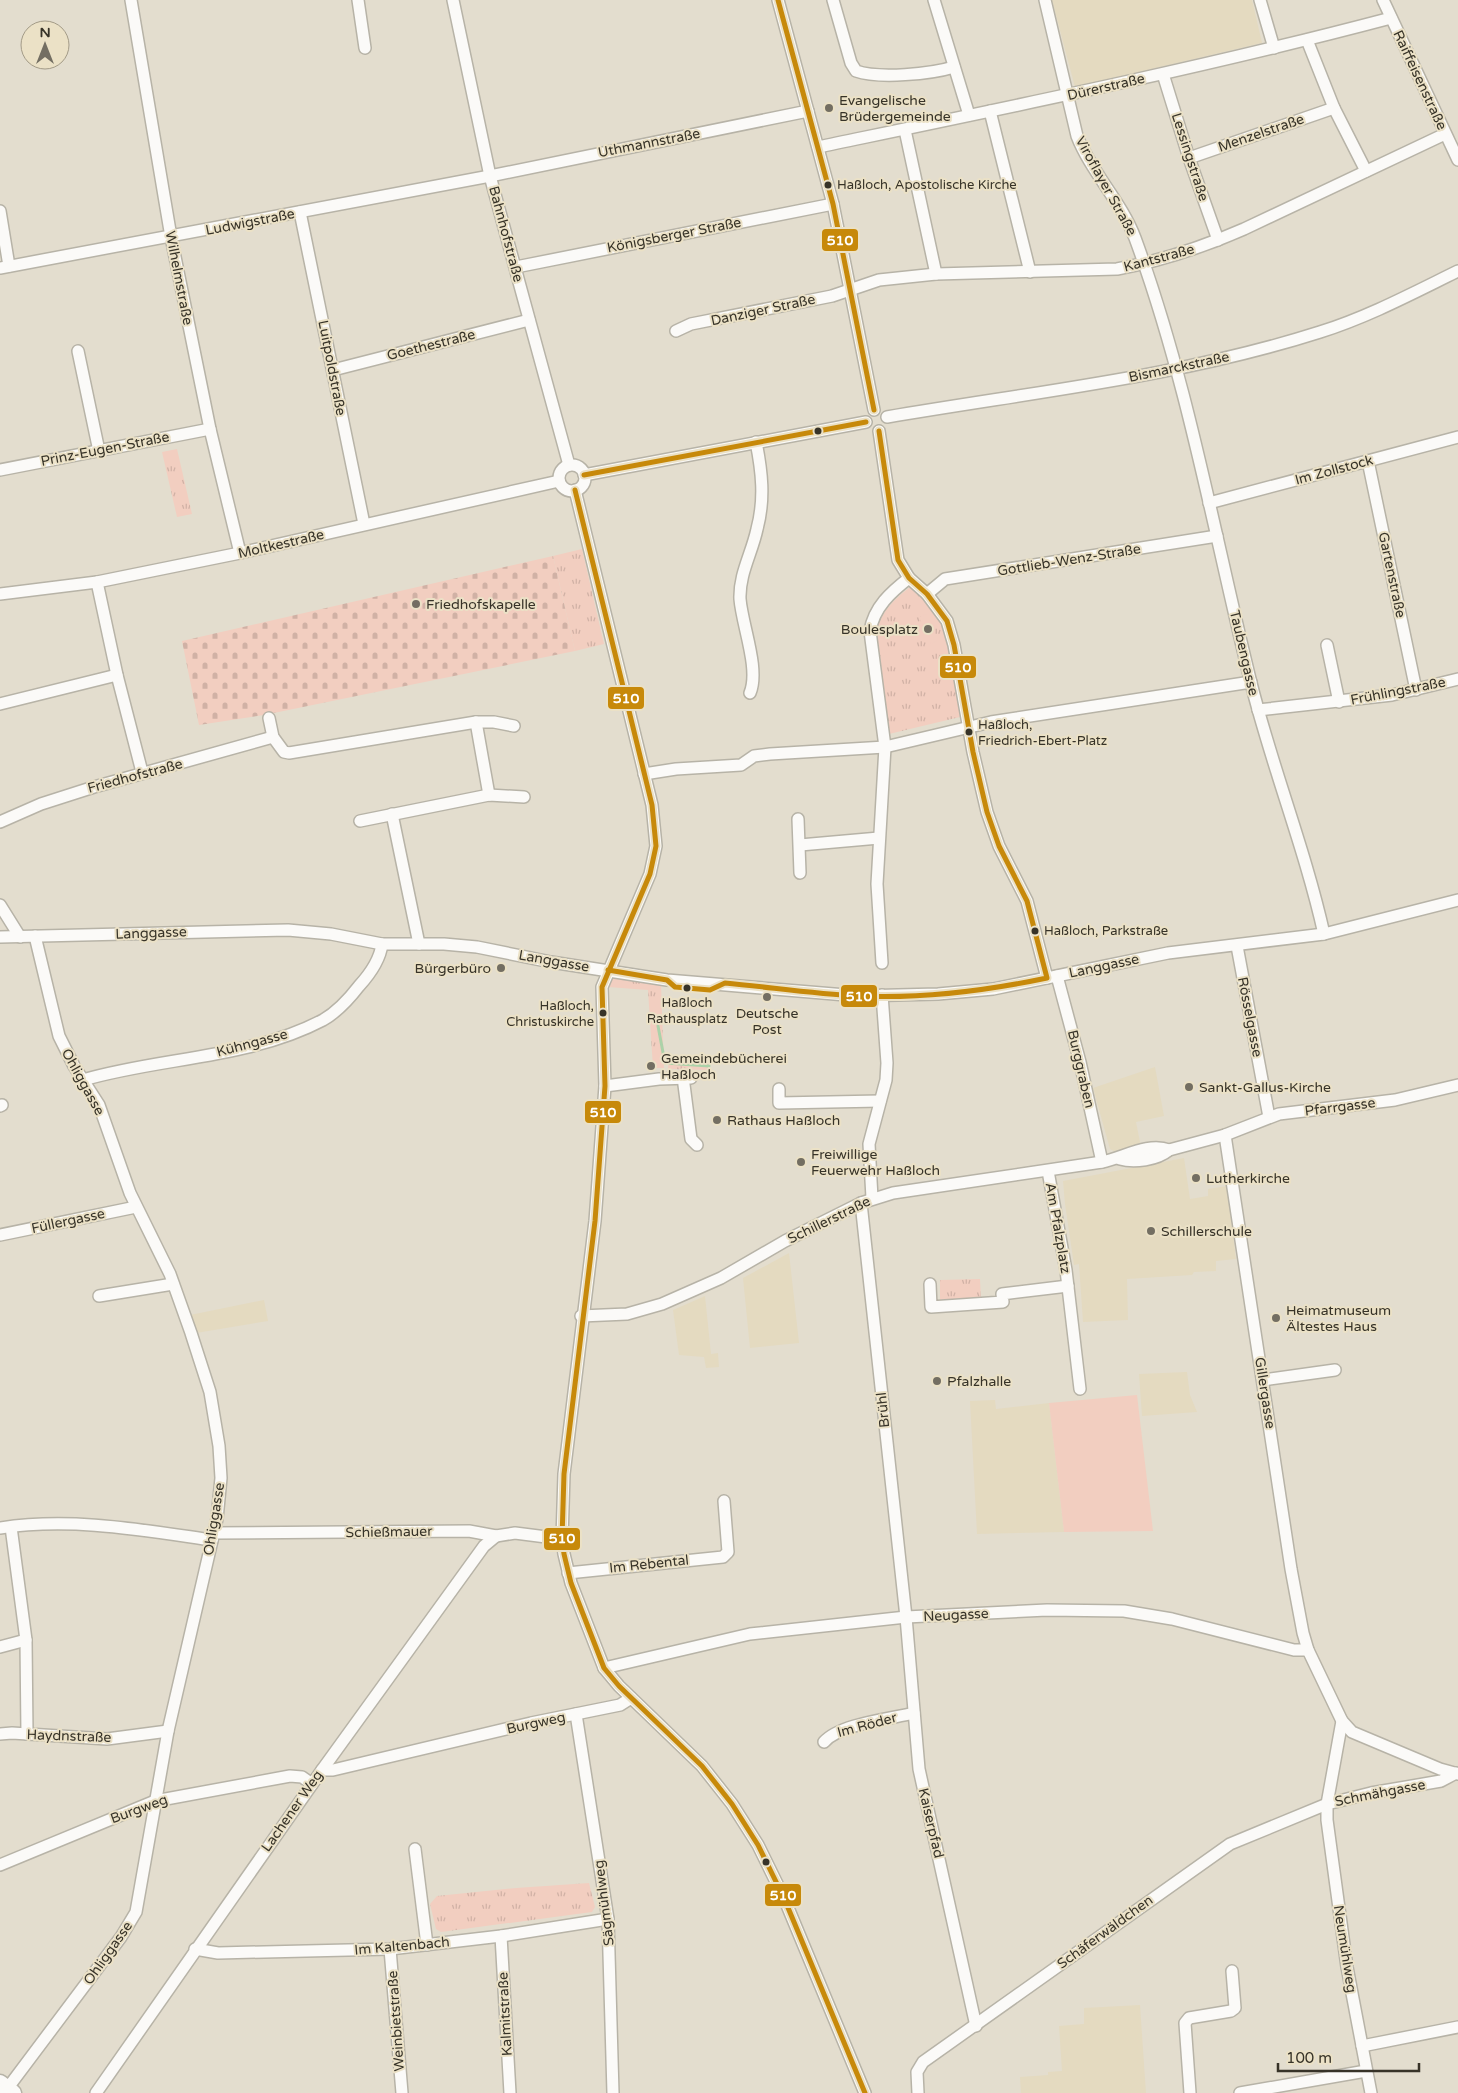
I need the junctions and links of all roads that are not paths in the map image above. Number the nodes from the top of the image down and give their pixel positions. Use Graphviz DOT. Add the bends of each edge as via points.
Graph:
graph roads {
  1 [pos="131,0"];
  2 [pos="358,0"];
  3 [pos="453,0"];
  4 [pos="778,0"];
  5 [pos="833,0"];
  6 [pos="934,0"];
  7 [pos="1045,0"];
  8 [pos="1260,0"];
  9 [pos="1383,0"];
  10 [pos="1391,18"];
  11 [pos="1307,40"];
  12 [pos="365,48"];
  13 [pos="1274,48"];
  14 [pos="954,67"];
  15 [pos="1163,74"];
  16 [pos="1068,96"];
  17 [pos="1334,108"];
  18 [pos="808,111"];
  19 [pos="990,111"];
  20 [pos="968,115"];
  21 [pos="905,130"];
  22 [pos="1445,134"];
  23 [pos="818,147"];
  24 [pos="1189,158"];
  25 [pos="1458,160"];
  26 [pos="1366,171"];
  27 [pos="490,176"];
  28 [pos="833,204"];
  29 [pos="0,211"];
  30 [pos="300,212"];
  31 [pos="2,235"];
  32 [pos="171,237"];
  33 [pos="1218,240"];
  34 [pos="1143,264"];
  35 [pos="4,267"];
  36 [pos="516,267"];
  37 [pos="1458,271"];
  38 [pos="1030,272"];
  39 [pos="936,274"];
  40 [pos="850,289"];
  41 [pos="529,320"];
  42 [pos="676,331"];
  43 [pos="78,351"];
  44 [pos="333,370"];
  45 [pos="1177,370"];
  46 [pos="874,410"];
  47 [pos="887,417"];
  48 [pos="866,422"];
  49 [pos="210,428"];
  50 [pos="879,431"];
  51 [pos="1458,437"];
  52 [pos="756,442"];
  53 [pos="99,451"];
  54 [pos="1368,461"];
  55 [pos="569,465"];
  56 [pos="0,470"];
  57 [pos="584,475"];
  58 [pos="559,481"];
  59 [pos="575,490"];
  60 [pos="1209,503"];
  61 [pos="364,524"];
  62 [pos="1217,536"];
  63 [pos="240,553"];
  64 [pos="909,578"];
  65 [pos="97,582"];
  66 [pos="0,594"];
  67 [pos="927,594"];
  68 [pos="1327,645"];
  69 [pos="117,675"];
  70 [pos="1458,679"];
  71 [pos="1251,682"];
  72 [pos="1416,690"];
  73 [pos="750,693"];
  74 [pos="1339,702"];
  75 [pos="0,704"];
  76 [pos="1258,710"];
  77 [pos="269,718"];
  78 [pos="476,722"];
  79 [pos="514,726"];
  80 [pos="969,726"];
  81 [pos="273,737"];
  82 [pos="884,747"];
  83 [pos="142,772"];
  84 [pos="644,774"];
  85 [pos="489,794"];
  86 [pos="524,797"];
  87 [pos="392,814"];
  88 [pos="798,819"];
  89 [pos="360,821"];
  90 [pos="0,822"];
  91 [pos="879,838"];
  92 [pos="800,845"];
  93 [pos="800,873"];
  94 [pos="1458,900"];
  95 [pos="0,905"];
  96 [pos="1324,934"];
  97 [pos="35,936"];
  98 [pos="0,937"];
  99 [pos="20,937"];
  100 [pos="382,944"];
  101 [pos="419,944"];
  102 [pos="1237,946"];
  103 [pos="882,963"];
  104 [pos="608,970"];
  105 [pos="1052,977"];
  106 [pos="882,995"];
  107 [pos="83,1080"];
  108 [pos="1458,1085"];
  109 [pos="605,1086"];
  110 [pos="779,1089"];
  111 [pos="880,1101"];
  112 [pos="1269,1117"];
  113 [pos="1225,1135"];
  114 [pos="697,1144"];
  115 [pos="1102,1162"];
  116 [pos="1048,1171"];
  117 [pos="872,1198"];
  118 [pos="861,1203"];
  119 [pos="136,1206"];
  120 [pos="0,1235"];
  121 [pos="173,1284"];
  122 [pos="930,1284"];
  123 [pos="1068,1286"];
  124 [pos="99,1296"];
  125 [pos="582,1316"];
  126 [pos="1335,1370"];
  127 [pos="1263,1380"];
  128 [pos="1080,1389"];
  129 [pos="724,1501"];
  130 [pos="5,1527"];
  131 [pos="496,1536"];
  132 [pos="213,1537"];
  133 [pos="562,1540"];
  134 [pos="568,1573"];
  135 [pos="906,1617"];
  136 [pos="26,1640"];
  137 [pos="0,1647"];
  138 [pos="1308,1650"];
  139 [pos="604,1668"];
  140 [pos="631,1698"];
  141 [pos="914,1713"];
  142 [pos="576,1714"];
  143 [pos="1342,1721"];
  144 [pos="168,1731"];
  145 [pos="0,1734"];
  146 [pos="27,1734"];
  147 [pos="824,1742"];
  148 [pos="322,1770"];
  149 [pos="1457,1774"];
  150 [pos="312,1784"];
  151 [pos="154,1800"];
  152 [pos="1327,1804"];
  153 [pos="415,1849"];
  154 [pos="0,1865"];
  155 [pos="608,1919"];
  156 [pos="501,1936"];
  157 [pos="427,1945"];
  158 [pos="196,1949"];
  159 [pos="390,1949"];
  160 [pos="1232,1971"];
  161 [pos="976,2026"];
  162 [pos="1458,2027"];
  163 [pos="1362,2046"];
  164 [pos="1366,2071"];
  165 [pos="7,2088"];
  166 [pos="96,2093"];
  167 [pos="402,2093"];
  168 [pos="510,2093"];
  169 [pos="614,2093"];
  170 [pos="865,2093"];
  171 [pos="918,2093"];
  172 [pos="1190,2093"];
  173 [pos="1240,2093"];
  174 [pos="1371,2093"];
  1 -- 32 [label="street, Wilhelmstraße"];
  2 -- 12 [label="street"];
  3 -- 27 [label="street, Bahnhofstraße"];
  4 -- 18 [label="street"];
  5 -- 14 [label="street" via="850,64 856,71 915,74"];
  6 -- 14 [label="street"];
  7 -- 16 [label="street, Viroflayer Straße"];
  8 -- 13 [label="street"];
  9 -- 10 [label="street, Raiffeisenstraße"];
  10 -- 11 [label="street, Dürerstraße"];
  10 -- 22 [label="street, Raiffeisenstraße"];
  11 -- 13 [label="street, Dürerstraße"];
  11 -- 17 [label="street"];
  13 -- 15 [label="street, Dürerstraße"];
  14 -- 20 [label="street"];
  15 -- 16 [label="street, Dürerstraße"];
  15 -- 24 [label="street, Lessingstraße"];
  16 -- 19 [label="street, Dürerstraße"];
  16 -- 34 [label="street, Viroflayer Straße" via="1080,145 1124,214"];
  17 -- 24 [label="street, Menzelstraße"];
  17 -- 26 [label="street"];
  18 -- 23 [label="street"];
  18 -- 27 [label="street, Uthmannstraße"];
  19 -- 20 [label="street, Dürerstraße"];
  19 -- 38 [label="street"];
  20 -- 21 [label="street, Dürerstraße"];
  21 -- 23 [label="street, Dürerstraße"];
  21 -- 39 [label="street"];
  22 -- 25 [label="street, Raiffeisenstraße"];
  22 -- 26 [label="street, Kantstraße"];
  23 -- 28 [label="street"];
  24 -- 33 [label="street, Lessingstraße"];
  26 -- 33 [label="street, Kantstraße"];
  27 -- 30 [label="street, Ludwigstraße"];
  27 -- 36 [label="street, Bahnhofstraße"];
  28 -- 36 [label="street, Königsberger Straße"];
  28 -- 40 [label="street"];
  29 -- 31 [label="street, Ludwigstraße"];
  30 -- 32 [label="street, Ludwigstraße"];
  30 -- 44 [label="street, Luitpoldstraße"];
  31 -- 35 [label="street, Ludwigstraße"];
  32 -- 35 [label="street, Ludwigstraße"];
  32 -- 49 [label="street, Wilhelmstraße"];
  33 -- 34 [label="street, Kantstraße"];
  34 -- 38 [label="street, Kantstraße" via="1117,269"];
  34 -- 45 [label="street, Viroflayer Straße"];
  36 -- 41 [label="street, Bahnhofstraße"];
  37 -- 45 [label="street, Bismarckstraße" via="1367,315 1321,332"];
  38 -- 39 [label="street, Kantstraße"];
  39 -- 40 [label="street, Kantstraße" via="879,280"];
  40 -- 42 [label="street, Danziger Straße" via="832,296 690,324"];
  40 -- 46 [label="street"];
  41 -- 44 [label="street, Goethestraße"];
  41 -- 55 [label="street, Bahnhofstraße"];
  43 -- 53 [label="street"];
  44 -- 61 [label="street, Luitpoldstraße"];
  45 -- 47 [label="street, Bismarckstraße"];
  45 -- 60 [label="street, Taubengasse"];
  46 -- 47 [label="street" via="880,410"];
  46 -- 48 [label="street" via="868,413"];
  47 -- 50 [label="street" via="886,424"];
  48 -- 50 [label="street" via="872,430"];
  48 -- 52 [label="street"];
  49 -- 53 [label="street, Prinz-Eugen-Straße"];
  49 -- 63 [label="street, Wilhelmstraße"];
  50 -- 64 [label="street" via="898,560"];
  51 -- 54 [label="street, Im Zollstock"];
  52 -- 57 [label="street"];
  52 -- 73 [label="street" via="762,503 740,586 753,679"];
  53 -- 56 [label="street, Prinz-Eugen-Straße"];
  54 -- 60 [label="street, Im Zollstock"];
  54 -- 72 [label="street, Gartenstraße"];
  55 -- 57 [label="street" via="580,468"];
  55 -- 58 [label="street" via="560,473"];
  57 -- 59 [label="street" via="582,486"];
  58 -- 59 [label="street" via="567,490"];
  58 -- 61 [label="street, Moltkestraße"];
  59 -- 84 [label="street"];
  60 -- 62 [label="street, Taubengasse"];
  61 -- 63 [label="street, Moltkestraße"];
  62 -- 67 [label="street, Gottlieb-Wenz-Straße" via="945,579"];
  62 -- 71 [label="street, Taubengasse"];
  63 -- 65 [label="street, Moltkestraße"];
  64 -- 67 [label="street, Burggraben"];
  64 -- 82 [label="street" via="881,603 870,631"];
  65 -- 66 [label="street, Moltkestraße"];
  65 -- 69 [label="street"];
  67 -- 80 [label="street, Burggraben" via="947,620"];
  68 -- 74 [label="street, Frühlingstraße"];
  69 -- 75 [label="street"];
  69 -- 83 [label="street"];
  70 -- 72 [label="street, Frühlingstraße"];
  71 -- 76 [label="street, Taubengasse"];
  71 -- 80 [label="street"];
  72 -- 74 [label="street, Frühlingstraße"];
  74 -- 76 [label="street, Frühlingstraße"];
  76 -- 96 [label="street, Taubengasse"];
  77 -- 81 [label="street"];
  78 -- 79 [label="street"];
  78 -- 81 [label="street" via="289,753 284,752"];
  78 -- 85 [label="street"];
  80 -- 82 [label="street"];
  80 -- 105 [label="street, Burggraben" via="987,812 999,846 1027,901"];
  81 -- 83 [label="street, Friedhofstraße" via="152,772"];
  82 -- 84 [label="street" via="770,754 754,756 741,765"];
  82 -- 91 [label="street"];
  83 -- 90 [label="street, Friedhofstraße" via="61,797"];
  84 -- 104 [label="street" via="655,823 654,859 646,886"];
  85 -- 86 [label="street"];
  85 -- 87 [label="street"];
  87 -- 89 [label="street"];
  87 -- 101 [label="street"];
  88 -- 92 [label="street"];
  91 -- 92 [label="street"];
  91 -- 103 [label="street" via="877,884"];
  92 -- 93 [label="street"];
  94 -- 96 [label="street, Langgasse"];
  95 -- 99 [label="street"];
  96 -- 102 [label="street, Langgasse"];
  97 -- 99 [label="street, Langgasse"];
  97 -- 100 [label="street, Langgasse" via="288,930"];
  97 -- 107 [label="street, Ohliggasse" via="54,1022 64,1049"];
  98 -- 99 [label="street, Langgasse"];
  100 -- 101 [label="street, Langgasse"];
  100 -- 107 [label="street, Kühngasse" via="378,960 363,982 323,1020 240,1049 118,1070"];
  101 -- 104 [label="street, Langgasse" via="477,948"];
  102 -- 105 [label="street, Langgasse" via="1168,953"];
  102 -- 112 [label="street, Rösselgasse"];
  104 -- 106 [label="street, Langgasse" via="667,980 842,995"];
  104 -- 109 [label="street" via="602,987"];
  105 -- 106 [label="street, Langgasse" via="993,989"];
  105 -- 115 [label="street, Burggraben" via="1080,1062"];
  106 -- 111 [label="street" via="887,1063"];
  107 -- 119 [label="street, Ohliggasse" via="99,1104"];
  108 -- 112 [label="street, Pfarrgasse" via="1395,1100"];
  109 -- 114 [label="street" via="687,1078 691,1139"];
  109 -- 125 [label="street"];
  110 -- 111 [label="street" via="779,1103"];
  111 -- 117 [label="street" via="869,1144"];
  112 -- 113 [label="street, Pfarrgasse"];
  113 -- 115 [label="street, Schillerstraße" via="1169,1150 1161,1147"];
  113 -- 127 [label="street, Gillergasse"];
  115 -- 116 [label="street, Schillerstraße"];
  116 -- 117 [label="street, Schillerstraße" via="893,1192"];
  116 -- 123 [label="street, Am Pfalzplatz"];
  117 -- 118 [label="street, Schillerstraße"];
  118 -- 125 [label="street, Schillerstraße" via="721,1278 662,1304 627,1314"];
  118 -- 135 [label="street, Brühl"];
  119 -- 120 [label="street, Füllergasse"];
  119 -- 121 [label="street, Ohliggasse"];
  121 -- 124 [label="street"];
  121 -- 132 [label="street, Ohliggasse" via="207,1379 214,1410 221,1478"];
  122 -- 123 [label="street, Am Pfalzplatz" via="931,1307 1003,1302 1002,1294"];
  123 -- 128 [label="street, Am Pfalzplatz"];
  125 -- 133 [label="street" via="564,1474"];
  126 -- 127 [label="street"];
  127 -- 138 [label="street, Gillergasse" via="1291,1569"];
  129 -- 134 [label="street, Im Rebental" via="728,1552 723,1557"];
  130 -- 132 [label="street, Schießmauer" via="71,1524"];
  130 -- 136 [label="street"];
  131 -- 132 [label="street, Schießmauer" via="469,1531"];
  131 -- 133 [label="street, Schießmauer" via="515,1533"];
  131 -- 148 [label="street, Lachener Weg" via="484,1546"];
  132 -- 144 [label="street, Ohliggasse"];
  133 -- 134 [label="street"];
  134 -- 139 [label="street"];
  135 -- 138 [label="street, Neugasse" via="1047,1610 1124,1611 1172,1619 1294,1650"];
  135 -- 139 [label="street, Neugasse" via="750,1634"];
  135 -- 141 [label="street, Kaiserpfad"];
  136 -- 137 [label="street"];
  136 -- 146 [label="street"];
  138 -- 143 [label="street, Schmähgasse"];
  139 -- 140 [label="street"];
  140 -- 142 [label="street, Burgweg" via="620,1705"];
  140 -- 170 [label="street" via="702,1766 758,1845 784,1898"];
  141 -- 147 [label="street, Im Röder" via="844,1730"];
  141 -- 161 [label="street, Kaiserpfad" via="923,1791"];
  142 -- 148 [label="street, Burgweg"];
  142 -- 155 [label="street, Sägmühlweg"];
  143 -- 149 [label="street, Schmähgasse" via="1352,1732"];
  143 -- 152 [label="street, Schmähgasse"];
  144 -- 146 [label="street, Haydnstraße" via="107,1739"];
  144 -- 151 [label="street, Ohliggasse"];
  145 -- 146 [label="street, Haydnstraße"];
  148 -- 150 [label="street, Lachener Weg"];
  149 -- 152 [label="street, Schmähgasse" via="1441,1781"];
  150 -- 151 [label="street, Burgweg" via="302,1777 290,1776"];
  150 -- 158 [label="street, Lachener Weg"];
  151 -- 154 [label="street, Burgweg"];
  151 -- 165 [label="street, Ohliggasse" via="139,1903 132,1920"];
  152 -- 161 [label="street, Schäferwäldchen" via="1230,1844"];
  152 -- 163 [label="street, Neumühlweg" via="1336,1892"];
  153 -- 157 [label="street"];
  155 -- 156 [label="street, Im Kaltenbach"];
  155 -- 169 [label="street, Sägmühlweg"];
  156 -- 157 [label="street, Im Kaltenbach"];
  156 -- 168 [label="street, Kalmitstraße"];
  157 -- 159 [label="street, Im Kaltenbach"];
  158 -- 159 [label="street, Im Kaltenbach" via="218,1953"];
  158 -- 166 [label="street, Lachener Weg"];
  159 -- 167 [label="street, Weinbietstraße"];
  160 -- 172 [label="street" via="1234,2008 1189,2018 1185,2023"];
  161 -- 171 [label="street, Schäferwäldchen" via="920,2066"];
  162 -- 163 [label="street"];
  163 -- 164 [label="street, Neumühlweg"];
  164 -- 173 [label="street"];
  164 -- 174 [label="street, Neumühlweg"];
}
